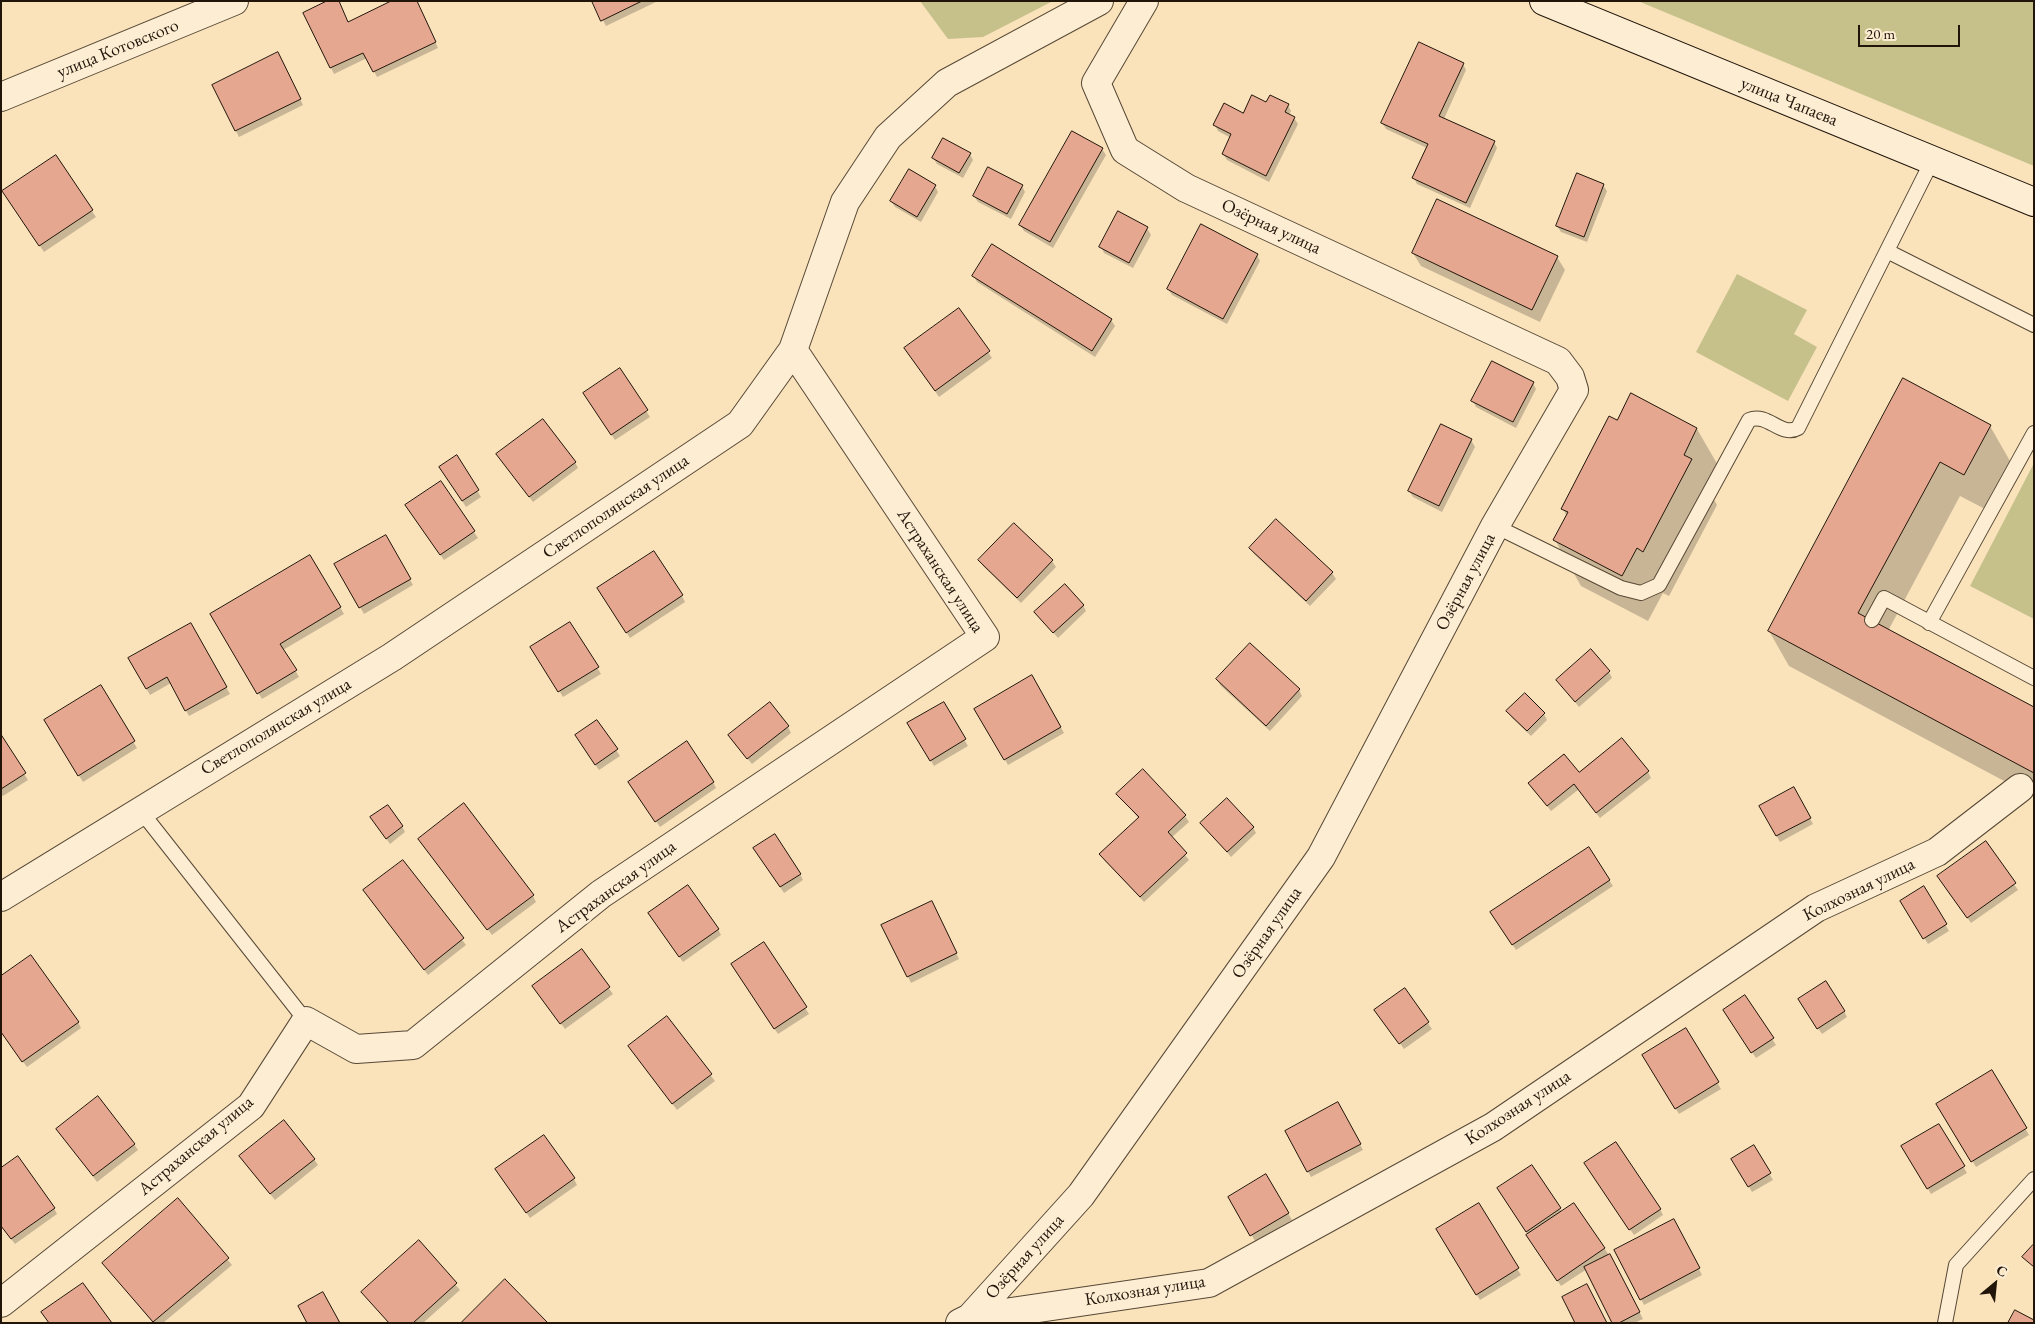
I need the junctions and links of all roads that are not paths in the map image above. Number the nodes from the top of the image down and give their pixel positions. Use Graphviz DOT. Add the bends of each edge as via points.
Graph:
graph roads {
  1 [pos="234,1"];
  2 [pos="1099,1"];
  3 [pos="1144,1"];
  4 [pos="1544,1"];
  5 [pos="1,97"];
  6 [pos="1932,161"];
  7 [pos="2034,202"];
  8 [pos="1887,251"];
  9 [pos="2034,325"];
  10 [pos="792,350"];
  11 [pos="2033,436"];
  12 [pos="1495,526"];
  13 [pos="1872,620"];
  14 [pos="1929,623"];
  15 [pos="2034,678"];
  16 [pos="2020,788"];
  17 [pos="140,810"];
  18 [pos="1,897"];
  19 [pos="306,1021"];
  20 [pos="2034,1179"];
  21 [pos="1,1303"];
  22 [pos="965,1320"];
  23 [pos="1945,1323"];
  1 -- 5 [label="street, улица Котовского"];
  2 -- 10 [label="street, Светлополянская улица" via="947,83 888,137 845,202"];
  3 -- 12 [label="street, Озёрная улица" via="1096,83 1125,150 1186,188 1540,351 1558,361 1570,377 1574,390"];
  4 -- 6 [label="street, улица Чапаева"];
  6 -- 7 [label="street, улица Чапаева"];
  6 -- 8 [label="lane"];
  8 -- 9 [label="lane"];
  8 -- 12 [label="lane" via="1798,428 1792,432 1762,418 1749,420 1658,585 1641,593 1621,588"];
  10 -- 17 [label="street, Светлополянская улица" via="740,424 392,656"];
  10 -- 19 [label="street, Астраханская улица" via="985,637 601,894 413,1045 356,1049"];
  11 -- 14 [label="lane"];
  12 -- 22 [label="street, Озёрная улица" via="1321,857 1081,1195"];
  13 -- 14 [label="lane" via="1884,598"];
  14 -- 15 [label="lane"];
  16 -- 22 [label="street, Колхозная улица" via="1937,852 1816,908 1493,1127 1209,1283"];
  17 -- 18 [label="street, Светлополянская улица"];
  17 -- 19 [label="lane"];
  19 -- 21 [label="street, Астраханская улица" via="251,1106"];
  20 -- 23 [label="lane" via="1956,1265"];
}
